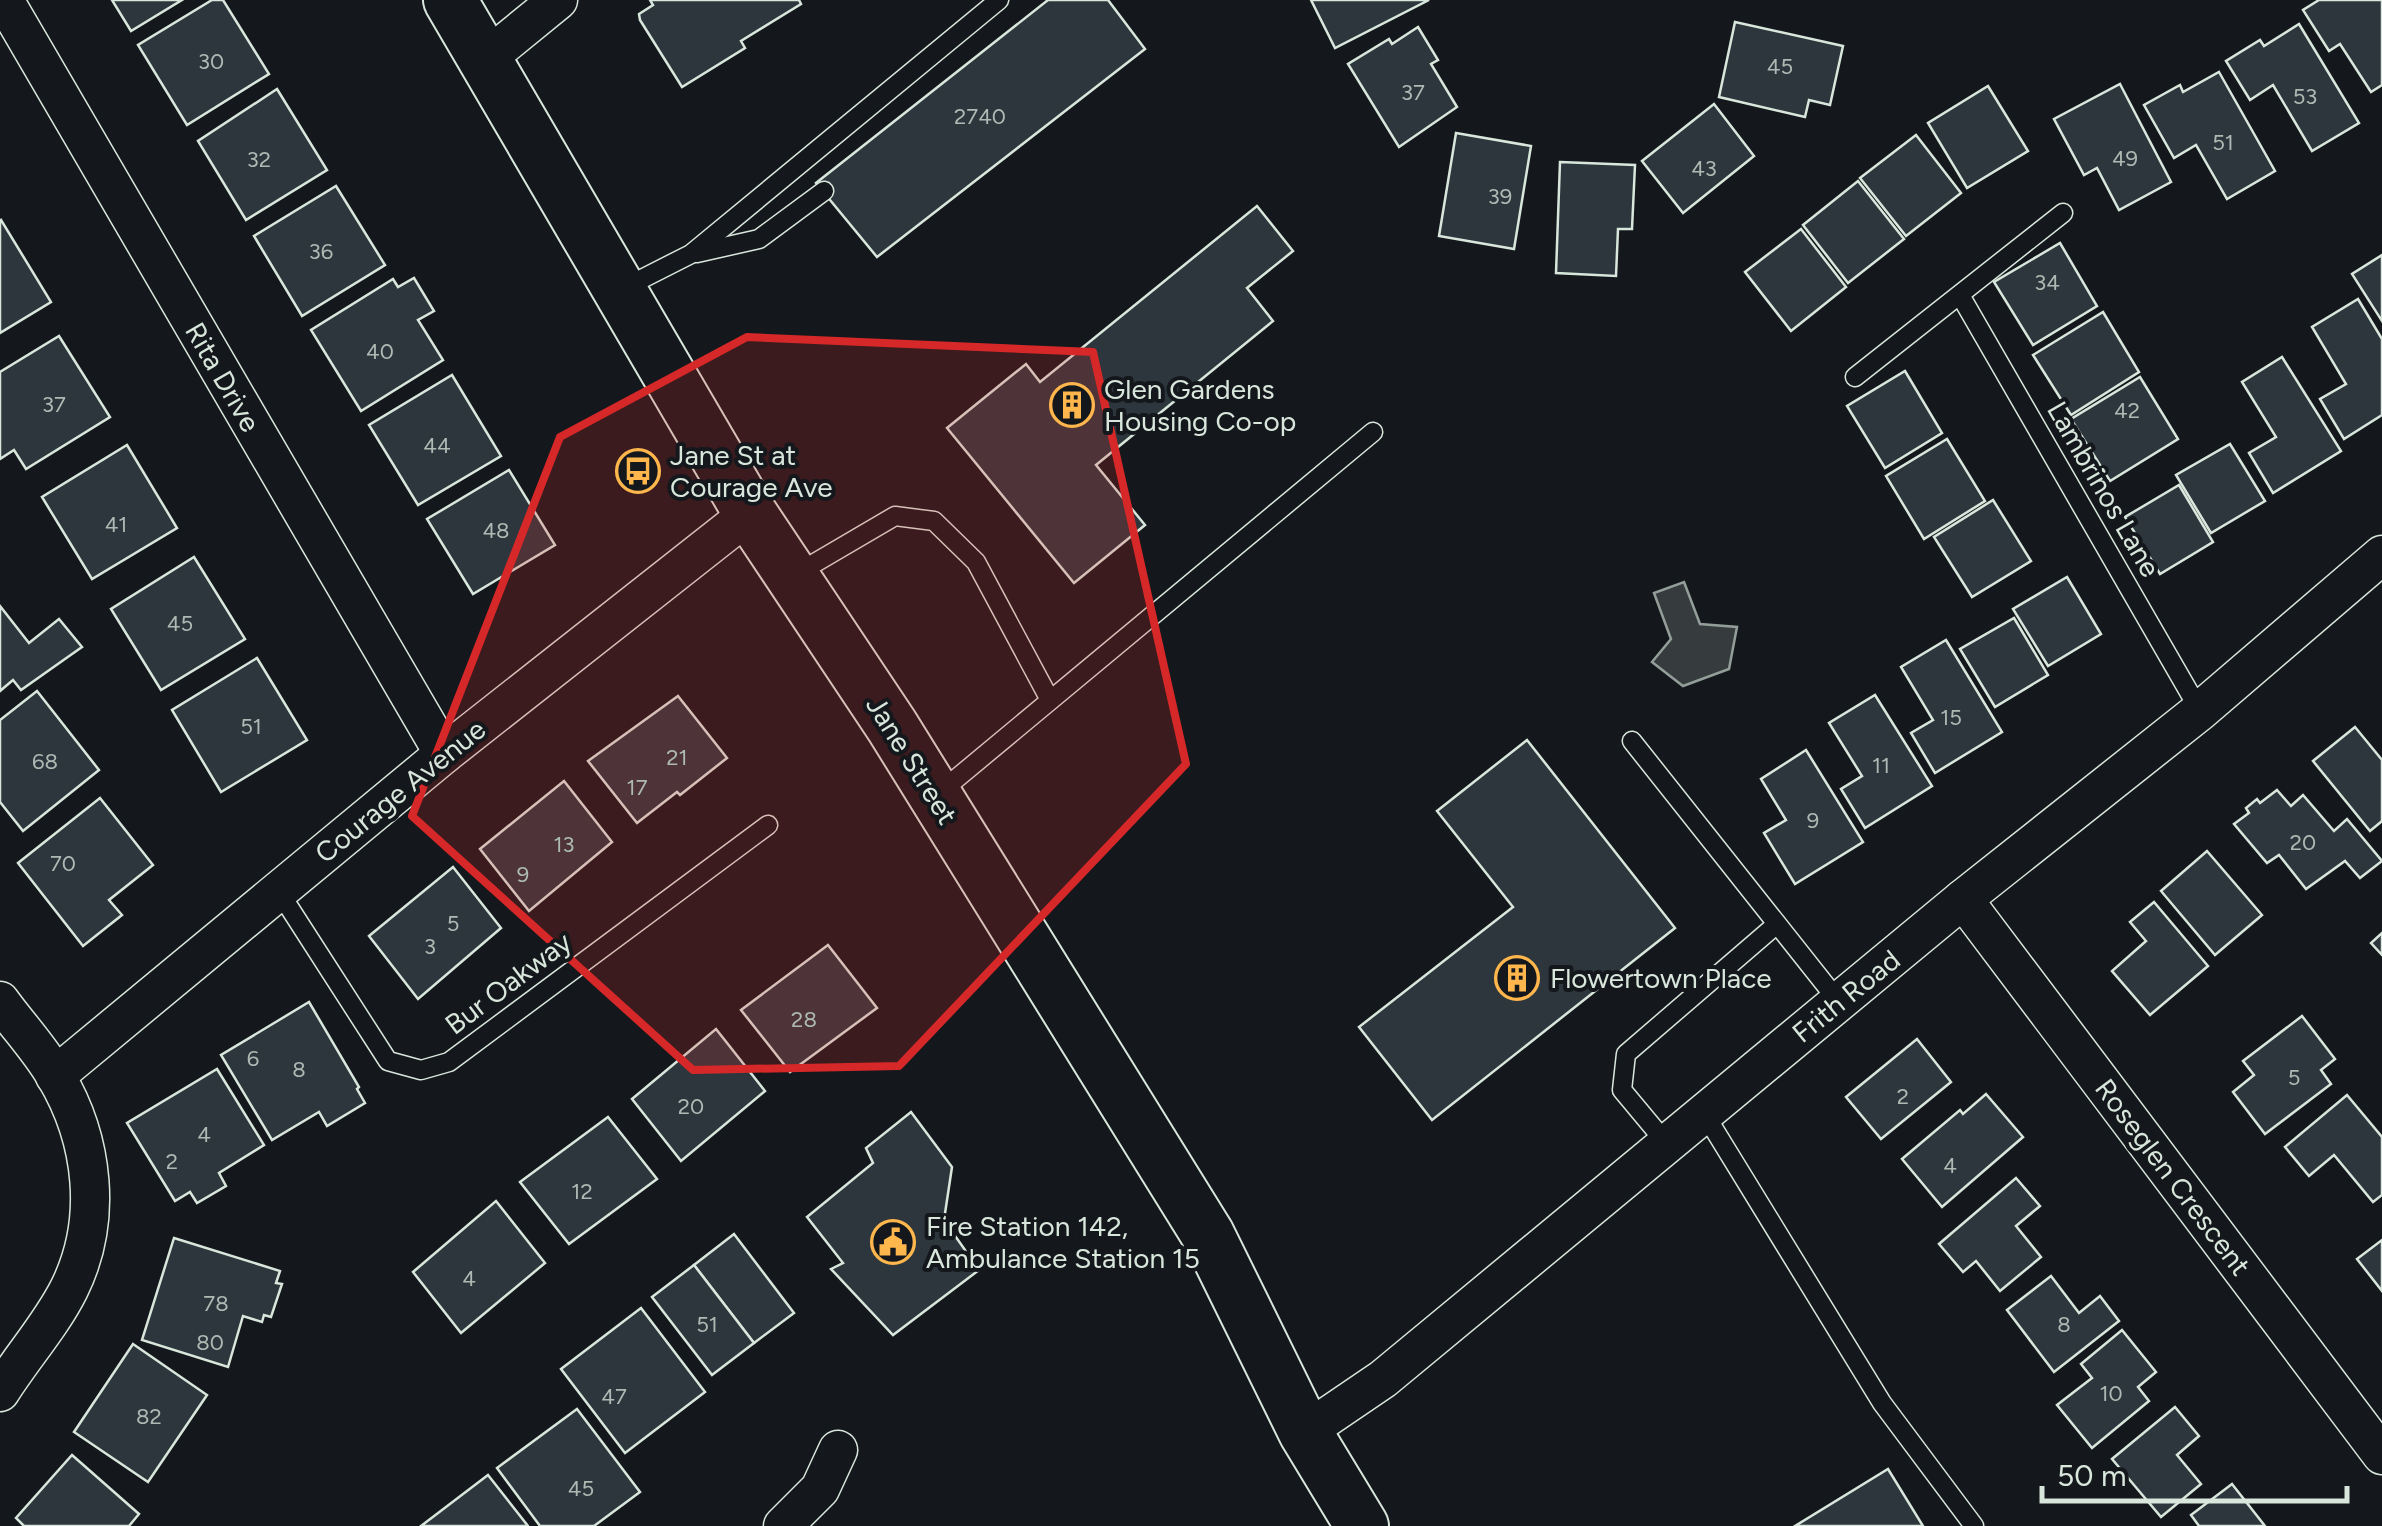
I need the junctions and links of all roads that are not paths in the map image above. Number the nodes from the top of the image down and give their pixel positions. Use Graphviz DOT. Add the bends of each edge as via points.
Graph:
graph roads {
  1 [pos="4,0"];
  2 [pos="450,0"];
  3 [pos="558,0"];
  4 [pos="999,0"];
  5 [pos="487,58"];
  6 [pos="824,192"];
  7 [pos="2062,213"];
  8 [pos="691,254"];
  9 [pos="620,290"];
  10 [pos="1960,295"];
  11 [pos="1856,377"];
  12 [pos="1373,432"];
  13 [pos="750,512"];
  14 [pos="2378,565"];
  15 [pos="792,576"];
  16 [pos="1050,700"];
  17 [pos="2200,712"];
  18 [pos="1632,740"];
  19 [pos="444,754"];
  20 [pos="935,796"];
  21 [pos="768,825"];
  22 [pos="278,890"];
  23 [pos="1963,899"];
  24 [pos="1777,924"];
  25 [pos="0,1001"];
  26 [pos="1838,1002"];
  27 [pos="55,1076"];
  28 [pos="1704,1113"];
  29 [pos="1667,1144"];
  30 [pos="0,1392"];
  31 [pos="1305,1432"];
  32 [pos="838,1450"];
  33 [pos="2382,1456"];
  34 [pos="783,1526"];
  35 [pos="1362,1526"];
  36 [pos="1974,1526"];
  1 -- 19 [label="street, Rita Drive"];
  2 -- 5 [label="main road, Jane Street"];
  3 -- 5 [label="street"];
  4 -- 8 [label="lane"];
  5 -- 9 [label="main road, Jane Street"];
  6 -- 8 [label="lane" via="759,239"];
  7 -- 10 [label="lane"];
  8 -- 9 [label="lane"];
  9 -- 13 [label="main road, Jane Street"];
  10 -- 11 [label="lane"];
  10 -- 17 [label="lane, Lambrinos Lane"];
  12 -- 16 [label="lane"];
  13 -- 15 [label="main road, Jane Street"];
  13 -- 19 [label="street, Courage Avenue"];
  14 -- 17 [label="street, Frith Road"];
  15 -- 16 [label="lane" via="895,516 934,521 976,562"];
  15 -- 20 [label="main road, Jane Street"];
  16 -- 20 [label="lane"];
  17 -- 23 [label="street, Frith Road"];
  18 -- 24 [label="lane"];
  19 -- 22 [label="street, Courage Avenue"];
  20 -- 31 [label="main road, Jane Street" via="1208,1234"];
  21 -- 22 [label="lane, Bur Oakway" via="450,1062 421,1070 388,1061"];
  22 -- 27 [label="street, Courage Avenue"];
  23 -- 26 [label="street, Frith Road"];
  23 -- 33 [label="street, Roseglen Crescent"];
  24 -- 26 [label="lane"];
  24 -- 29 [label="lane" via="1626,1054 1622,1090"];
  25 -- 27 [label="street"];
  26 -- 28 [label="street, Frith Road"];
  27 -- 30 [label="street" via="82,1130 91,1191 88,1238 68,1290"];
  28 -- 29 [label="street, Frith Road"];
  28 -- 36 [label="lane" via="1882,1403"];
  29 -- 31 [label="street, Frith Road" via="1370,1388"];
  31 -- 35 [label="main road, Jane Street"];
  32 -- 34 [label="street" via="820,1489"];
}
